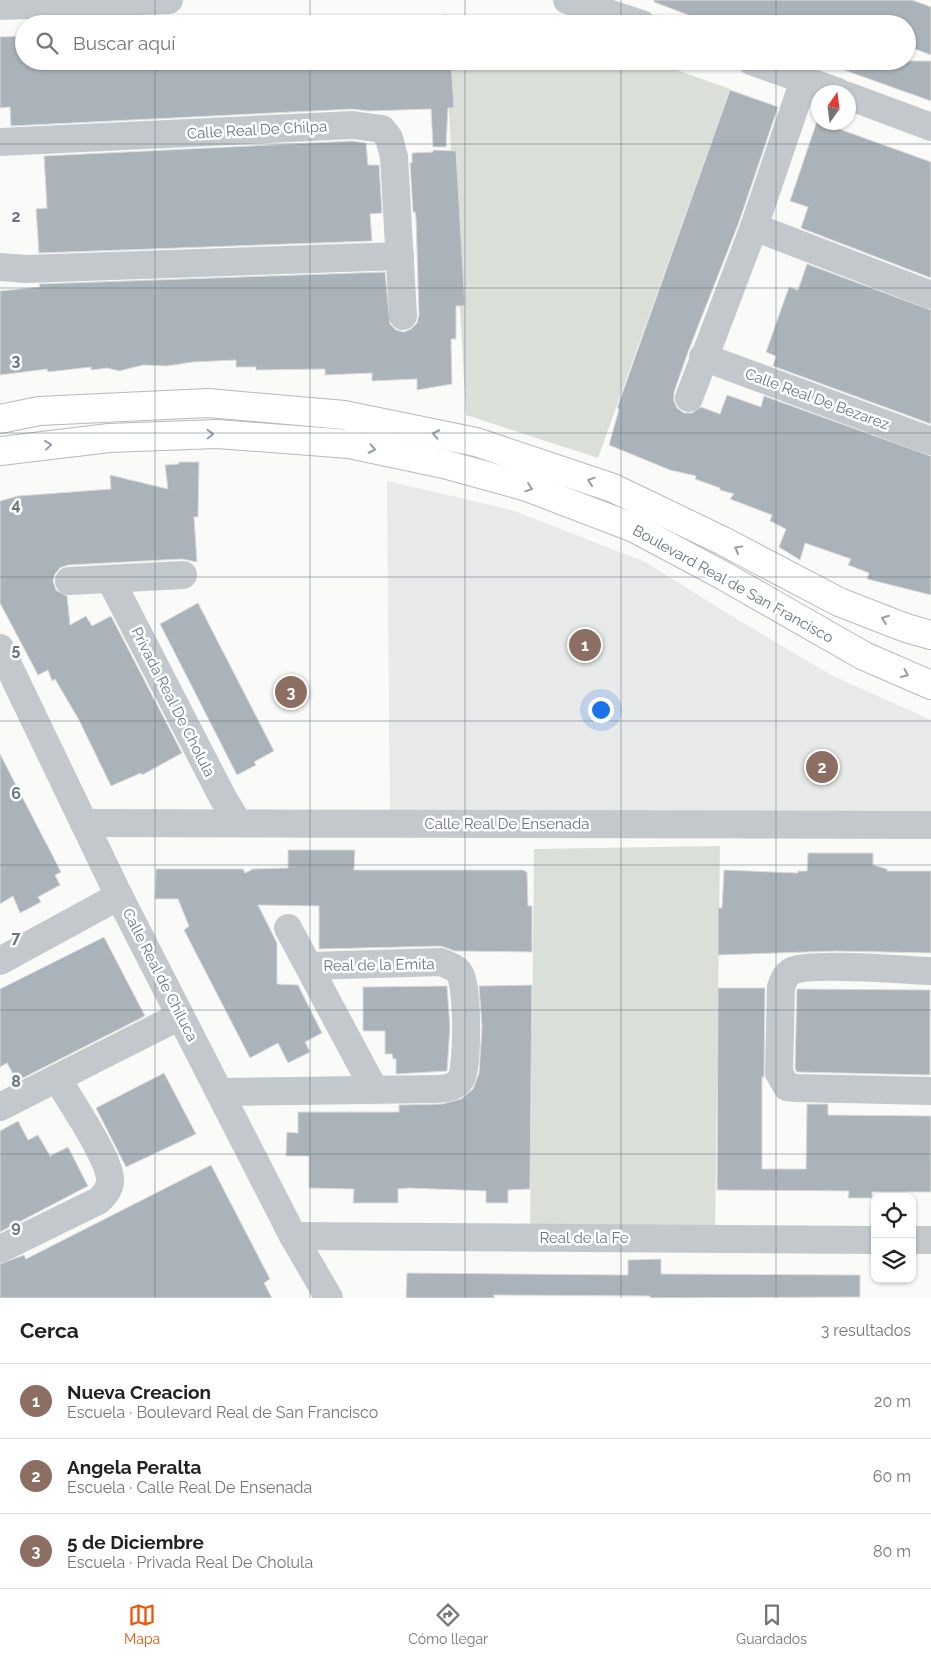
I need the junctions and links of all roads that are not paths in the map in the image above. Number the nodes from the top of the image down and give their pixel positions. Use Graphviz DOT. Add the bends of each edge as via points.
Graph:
graph roads {
  1 [pos="169,0"];
  2 [pos="568,0"];
  3 [pos="59,1"];
  4 [pos="0,6"];
  5 [pos="614,15"];
  6 [pos="776,70"];
  7 [pos="804,80"];
  8 [pos="818,85"];
  9 [pos="856,99"];
  10 [pos="931,127"];
  11 [pos="0,142"];
  12 [pos="754,226"];
  13 [pos="400,256"];
  14 [pos="0,267"];
  15 [pos="931,295"];
  16 [pos="403,316"];
  17 [pos="703,357"];
  18 [pos="689,398"];
  19 [pos="0,419"];
  20 [pos="931,441"];
  21 [pos="0,451"];
  22 [pos="183,575"];
  23 [pos="110,579"];
  24 [pos="69,581"];
  25 [pos="931,635"];
  26 [pos="0,648"];
  27 [pos="931,685"];
  28 [pos="84,823"];
  29 [pos="238,823"];
  30 [pos="931,825"];
  31 [pos="119,896"];
  32 [pos="288,928"];
  33 [pos="1,957"];
  34 [pos="309,966"];
  35 [pos="931,971"];
  36 [pos="180,1016"];
  37 [pos="57,1078"];
  38 [pos="374,1089"];
  39 [pos="220,1092"];
  40 [pos="931,1092"];
  41 [pos="0,1107"];
  42 [pos="293,1236"];
  43 [pos="871,1240"];
  44 [pos="916,1240"];
  45 [pos="931,1240"];
  46 [pos="0,1249"];
  47 [pos="328,1298"];
  1 -- 3 [label="street"];
  2 -- 5 [label="street"];
  3 -- 4 [label="street"];
  6 -- 7 [label="street"];
  7 -- 8 [label="street"];
  7 -- 12 [label="street"];
  9 -- 10 [label="street"];
  11 -- 13 [label="street, Calle Real De Chilpa" via="374,126 386,133 394,157"];
  12 -- 15 [label="street"];
  12 -- 17 [label="street"];
  13 -- 14 [label="street" via="26,270"];
  13 -- 16 [label="street, Calle Real De Chilpa"];
  17 -- 18 [label="street"];
  17 -- 20 [label="street, Calle Real De Bezarez"];
  25 -- 19 [label="main road, Boulevard Real de San Francisco, one-way" via="839,602 613,488 476,442 344,415 208,403 39,411"];
  21 -- 27 [label="main road, Boulevard Real de San Francisco, one-way" via="109,438 217,434 349,444 444,464 527,487 634,528 864,656"];
  22 -- 23 [label="street"];
  23 -- 24 [label="street"];
  23 -- 29 [label="street, Privada Real De Cholula"];
  26 -- 28 [label="street, Calle Real de Chiluca"];
  28 -- 29 [label="street, Calle Real De Ensenada"];
  28 -- 31 [label="street, Calle Real de Chiluca"];
  29 -- 30 [label="street, Calle Real De Ensenada"];
  31 -- 33 [label="street"];
  31 -- 36 [label="street, Calle Real de Chiluca"];
  32 -- 34 [label="street, Real de la Emita"];
  34 -- 38 [label="street, Real de la Emita"];
  34 -- 38 [label="street, Real de la Emita" via="441,962 459,972 466,1003 460,1080 446,1088"];
  35 -- 40 [label="street" via="817,967 793,971 785,977 781,987 779,1073 787,1087"];
  36 -- 37 [label="street"];
  36 -- 39 [label="street, Calle Real de Chiluca"];
  37 -- 41 [label="street"];
  37 -- 46 [label="street" via="105,1160 109,1186 98,1201"];
  38 -- 39 [label="street, Real de la Emita"];
  39 -- 42 [label="street, Calle Real de Chiluca"];
  42 -- 43 [label="street, Real de la Fe"];
  42 -- 47 [label="street, Calle Real de Chiluca"];
  44 -- 45 [label="street"];
}
